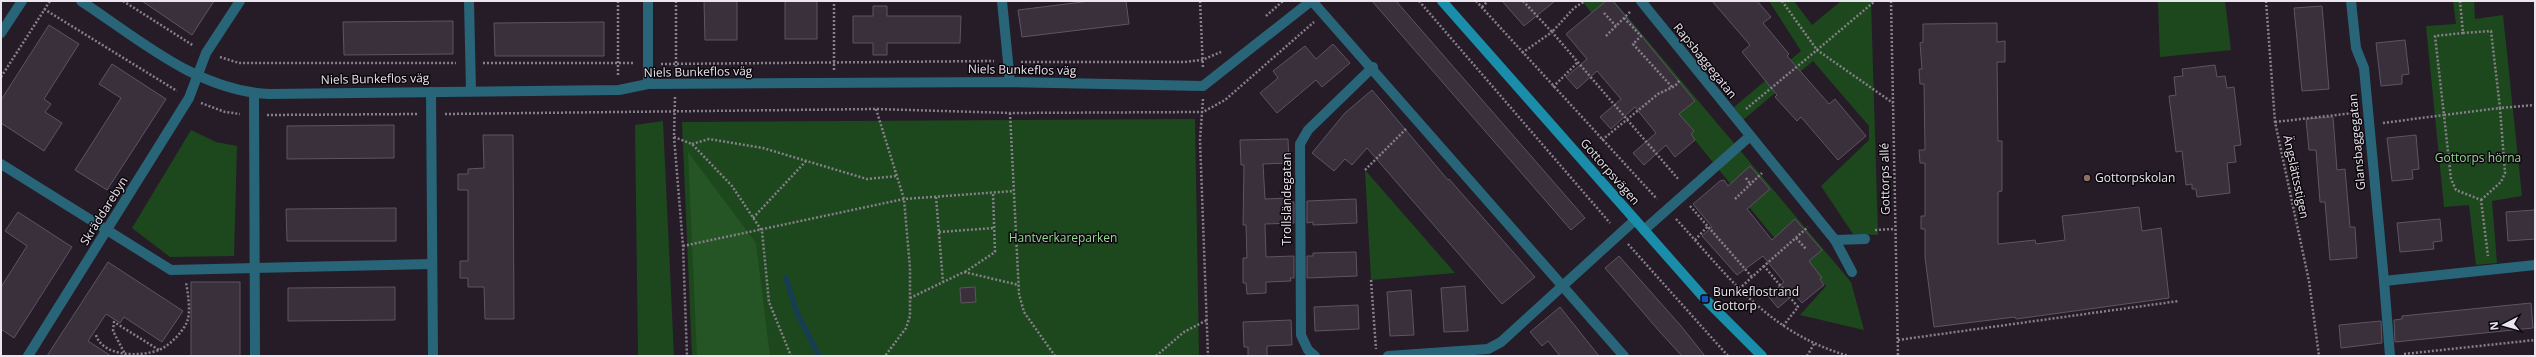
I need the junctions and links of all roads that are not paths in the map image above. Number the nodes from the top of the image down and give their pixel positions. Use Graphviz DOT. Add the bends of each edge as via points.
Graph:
graph roads {
  1 [pos="22,1"];
  2 [pos="81,1"];
  3 [pos="240,1"];
  4 [pos="469,1"];
  5 [pos="648,1"];
  6 [pos="1002,1"];
  7 [pos="1312,1"];
  8 [pos="1442,1"];
  9 [pos="2351,1"];
  10 [pos="1638,4"];
  11 [pos="1,33"];
  12 [pos="1373,68"];
  13 [pos="196,76"];
  14 [pos="1010,82"];
  15 [pos="648,84"];
  16 [pos="471,91"];
  17 [pos="431,92"];
  18 [pos="254,93"];
  19 [pos="1749,137"];
  20 [pos="1,164"];
  21 [pos="1635,220"];
  22 [pos="1644,230"];
  23 [pos="107,232"];
  24 [pos="1865,239"];
  25 [pos="1835,240"];
  26 [pos="432,264"];
  27 [pos="2535,265"];
  28 [pos="255,268"];
  29 [pos="1852,272"];
  30 [pos="2384,281"];
  31 [pos="1562,286"];
  32 [pos="28,356"];
  33 [pos="255,356"];
  34 [pos="432,356"];
  35 [pos="1315,356"];
  36 [pos="1388,356"];
  37 [pos="1624,356"];
  38 [pos="1762,356"];
  39 [pos="2390,356"];
  1 -- 11 [label="street"];
  2 -- 13 [label="street, Niels Bunkeflos väg"];
  3 -- 13 [label="street, Skräddarebyn" via="206,53"];
  4 -- 16 [label="street"];
  5 -- 15 [label="street"];
  6 -- 14 [label="street"];
  7 -- 12 [label="street"];
  7 -- 14 [label="street, Niels Bunkeflos väg" via="1203,86"];
  8 -- 21 [label="street, Gottorpsvägen"];
  9 -- 30 [label="street, Glansbaggegatan" via="2356,48 2364,68"];
  10 -- 19 [label="street, Rapsbaggegatan"];
  12 -- 31 [label="street"];
  12 -- 35 [label="street, Trollsländegatan" via="1308,130 1300,144 1301,335 1308,350"];
  13 -- 18 [label="street, Niels Bunkeflos väg" via="221,86"];
  13 -- 23 [label="street, Skräddarebyn" via="190,98"];
  14 -- 15 [label="street, Niels Bunkeflos väg"];
  15 -- 16 [label="street, Niels Bunkeflos väg" via="619,90"];
  16 -- 17 [label="street, Niels Bunkeflos väg"];
  17 -- 18 [label="street, Niels Bunkeflos väg"];
  17 -- 26 [label="street"];
  18 -- 28 [label="street"];
  19 -- 22 [label="street"];
  19 -- 25 [label="street, Rapsbaggegatan"];
  20 -- 23 [label="street"];
  21 -- 22 [label="street, Gottorpsvägen"];
  21 -- 31 [label="street"];
  22 -- 38 [label="street, Gottorpsvägen" via="1724,320"];
  23 -- 28 [label="street" via="171,270"];
  23 -- 32 [label="street, Skräddarebyn"];
  24 -- 25 [label="street"];
  25 -- 29 [label="street, Rapsbaggegatan"];
  26 -- 28 [label="street"];
  26 -- 34 [label="street"];
  27 -- 30 [label="street"];
  28 -- 33 [label="street"];
  30 -- 39 [label="street, Glansbaggegatan"];
  31 -- 36 [label="street" via="1501,342 1488,349"];
  31 -- 37 [label="street"];
}
